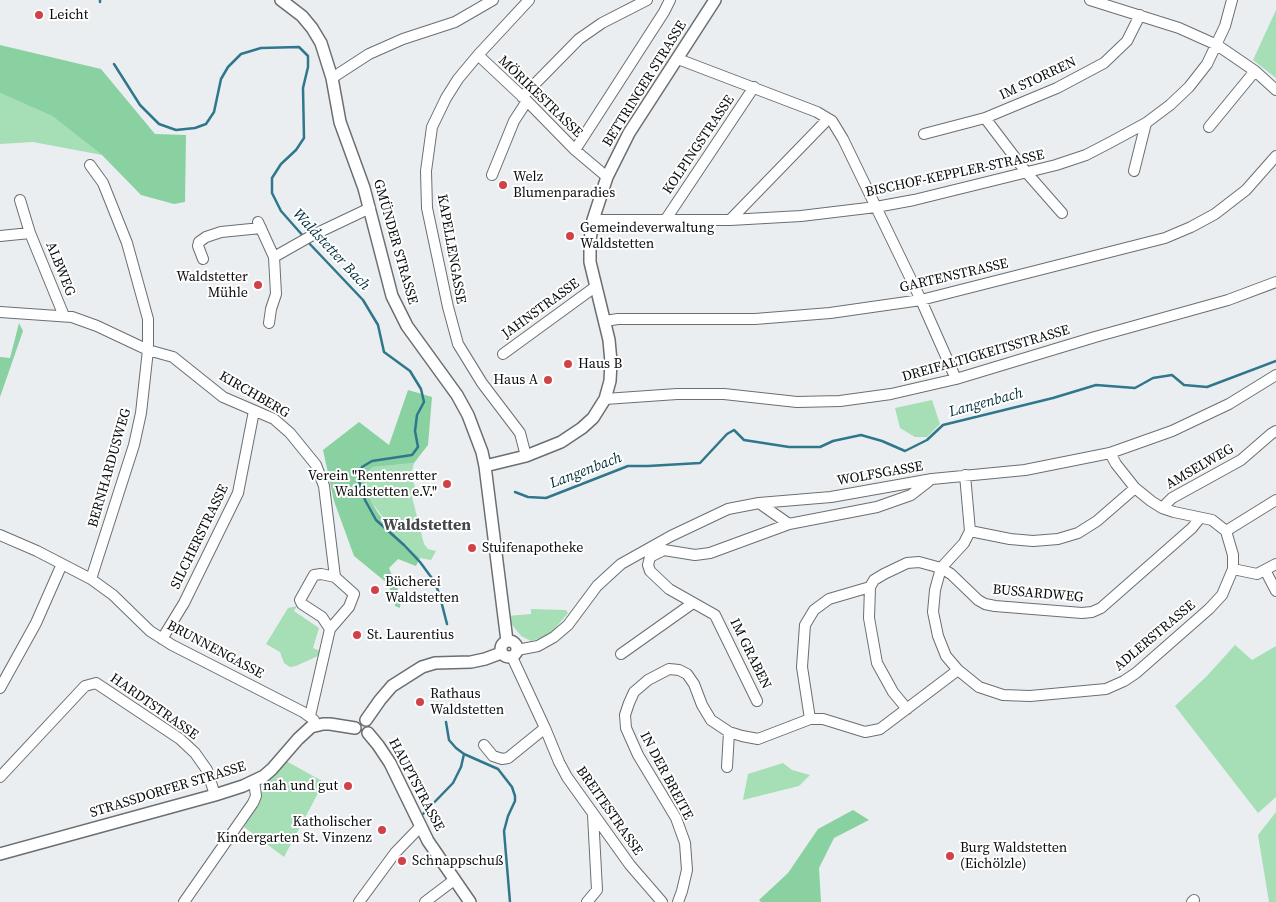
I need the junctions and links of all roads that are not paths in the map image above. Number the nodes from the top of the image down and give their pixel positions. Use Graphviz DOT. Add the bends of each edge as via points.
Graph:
graph roads {
  1 [pos="281,0"];
  2 [pos="493,0"];
  3 [pos="529,0"];
  4 [pos="646,0"];
  5 [pos="670,0"];
  6 [pos="713,0"];
  7 [pos="1090,0"];
  8 [pos="1232,0"];
  9 [pos="1140,16"];
  10 [pos="1217,45"];
  11 [pos="478,55"];
  12 [pos="678,59"];
  13 [pos="1255,71"];
  14 [pos="332,78"];
  15 [pos="754,87"];
  16 [pos="1276,90"];
  17 [pos="524,99"];
  18 [pos="828,118"];
  19 [pos="985,118"];
  20 [pos="1146,123"];
  21 [pos="1209,127"];
  22 [pos="924,134"];
  23 [pos="575,150"];
  24 [pos="1276,156"];
  25 [pos="90,165"];
  26 [pos="1134,171"];
  27 [pos="1026,172"];
  28 [pos="492,175"];
  29 [pos="607,177"];
  30 [pos="20,200"];
  31 [pos="876,207"];
  32 [pos="370,208"];
  33 [pos="1062,213"];
  34 [pos="666,219"];
  35 [pos="593,220"];
  36 [pos="730,220"];
  37 [pos="30,232"];
  38 [pos="0,236"];
  39 [pos="274,257"];
  40 [pos="202,259"];
  41 [pos="1276,282"];
  42 [pos="595,287"];
  43 [pos="920,300"];
  44 [pos="0,312"];
  45 [pos="64,316"];
  46 [pos="605,321"];
  47 [pos="269,323"];
  48 [pos="148,350"];
  49 [pos="503,354"];
  50 [pos="1276,375"];
  51 [pos="956,379"];
  52 [pos="605,399"];
  53 [pos="254,412"];
  54 [pos="1276,431"];
  55 [pos="1110,453"];
  56 [pos="526,456"];
  57 [pos="485,466"];
  58 [pos="965,475"];
  59 [pos="932,479"];
  60 [pos="1135,488"];
  61 [pos="1276,500"];
  62 [pos="759,503"];
  63 [pos="1162,508"];
  64 [pos="1200,518"];
  65 [pos="789,524"];
  66 [pos="1226,531"];
  67 [pos="970,532"];
  68 [pos="1,536"];
  69 [pos="660,547"];
  70 [pos="62,564"];
  71 [pos="1276,564"];
  72 [pos="941,568"];
  73 [pos="1233,570"];
  74 [pos="1265,570"];
  75 [pos="335,577"];
  76 [pos="91,579"];
  77 [pos="870,587"];
  78 [pos="1276,591"];
  79 [pos="693,603"];
  80 [pos="330,629"];
  81 [pos="162,639"];
  82 [pos="510,653"];
  83 [pos="621,654"];
  84 [pos="958,670"];
  85 [pos="0,688"];
  86 [pos="757,701"];
  87 [pos="907,709"];
  88 [pos="810,719"];
  89 [pos="366,720"];
  90 [pos="313,721"];
  91 [pos="356,728"];
  92 [pos="545,728"];
  93 [pos="729,732"];
  94 [pos="368,733"];
  95 [pos="484,745"];
  96 [pos="728,767"];
  97 [pos="0,777"];
  98 [pos="254,781"];
  99 [pos="215,795"];
  100 [pos="592,815"];
  101 [pos="421,826"];
  102 [pos="0,854"];
  103 [pos="454,880"];
  104 [pos="182,901"];
  105 [pos="359,902"];
  106 [pos="426,902"];
  107 [pos="470,902"];
  108 [pos="587,902"];
  109 [pos="662,902"];
  110 [pos="678,902"];
  1 -- 14 [label="street, GMÜNDER STRASSE" via="312,28 324,49"];
  2 -- 14 [label="street" via="456,22 369,54"];
  3 -- 11 [label="street, KAPELLENGASSE"];
  4 -- 17 [label="street" via="579,39"];
  5 -- 23 [label="street"];
  6 -- 12 [label="street, BETTRINGER STRASSE"];
  7 -- 9 [label="street"];
  8 -- 10 [label="street, BISCHOF-KEPPLER-STRASSE"];
  9 -- 10 [label="street" via="1179,28"];
  9 -- 19 [label="street, IM STORREN" via="1127,42 1104,63 1057,88"];
  10 -- 13 [label="street"];
  10 -- 20 [label="street, BISCHOF-KEPPLER-STRASSE" via="1189,87"];
  11 -- 17 [label="street, MÖRIKESTRASSE"];
  11 -- 56 [label="street, KAPELLENGASSE" via="450,92 432,126 426,171 427,208 458,344 482,383 520,433"];
  12 -- 15 [label="street"];
  12 -- 29 [label="street, BETTRINGER STRASSE" via="629,133"];
  13 -- 16 [label="street"];
  13 -- 21 [label="street"];
  14 -- 32 [label="street, GMÜNDER STRASSE" via="340,122"];
  15 -- 18 [label="street"];
  15 -- 34 [label="street, KOLPINGSTRASSE"];
  17 -- 23 [label="street, MÖRIKESTRASSE"];
  17 -- 28 [label="street"];
  18 -- 31 [label="street" via="843,139"];
  18 -- 36 [label="street"];
  19 -- 22 [label="street, IM STORREN"];
  19 -- 27 [label="street"];
  20 -- 26 [label="street"];
  20 -- 27 [label="street, BISCHOF-KEPPLER-STRASSE" via="1086,155"];
  23 -- 29 [label="street, MÖRIKESTRASSE"];
  24 -- 43 [label="street, GARTENSTRASSE" via="1246,190 1215,214 1165,238"];
  25 -- 48 [label="street, BERNHARDUSWEG" via="103,183 128,243 148,319"];
  27 -- 31 [label="street, BISCHOF-KEPPLER-STRASSE"];
  27 -- 33 [label="street"];
  29 -- 35 [label="street, BETTRINGER STRASSE"];
  30 -- 37 [label="street, ALBWEG"];
  31 -- 36 [label="street, BISCHOF-KEPPLER-STRASSE"];
  31 -- 43 [label="street"];
  32 -- 39 [label="street"];
  32 -- 57 [label="street, GMÜNDER STRASSE" via="392,296 407,326 460,400"];
  34 -- 35 [label="street, BISCHOF-KEPPLER-STRASSE"];
  34 -- 36 [label="street, BISCHOF-KEPPLER-STRASSE"];
  35 -- 42 [label="street, BETTRINGER STRASSE" via="590,262"];
  37 -- 38 [label="street, ALBWEG"];
  37 -- 45 [label="street, ALBWEG"];
  39 -- 40 [label="street" via="260,225 206,237 198,246"];
  39 -- 47 [label="street" via="276,294"];
  41 -- 51 [label="street, DREIFALTIGKEITSSTRASSE" via="1228,300"];
  42 -- 46 [label="street, BETTRINGER STRASSE"];
  42 -- 49 [label="street, JAHNSTRASSE"];
  43 -- 46 [label="street, GARTENSTRASSE" via="830,313 755,319"];
  43 -- 51 [label="street"];
  44 -- 45 [label="street, KIRCHBERG"];
  45 -- 48 [label="street, KIRCHBERG" via="97,326"];
  46 -- 52 [label="street, BETTRINGER STRASSE" via="611,362"];
  48 -- 53 [label="street, KIRCHBERG" via="173,357 223,396"];
  48 -- 76 [label="street, BERNHARDUSWEG" via="134,445"];
  50 -- 55 [label="street, WOLFSGASSE" via="1229,404 1172,432"];
  51 -- 52 [label="street, DREIFALTIGKEITSSTRASSE" via="891,394 840,400 797,402 724,394"];
  52 -- 56 [label="street, BETTRINGER STRASSE" via="594,418 582,428 562,442"];
  53 -- 75 [label="street, KIRCHBERG" via="283,426 316,465 324,486"];
  53 -- 81 [label="street, SILCHERSTRASSE" via="238,493 188,595"];
  54 -- 63 [label="street, AMSELWEG" via="1241,460 1172,498"];
  55 -- 58 [label="street, WOLFSGASSE" via="1041,468"];
  55 -- 60 [label="street"];
  56 -- 57 [label="street, BETTRINGER STRASSE"];
  57 -- 82 [label="street, GMÜNDER STRASSE" via="507,641 514,643"];
  58 -- 59 [label="street, WOLFSGASSE"];
  58 -- 67 [label="street"];
  59 -- 62 [label="street, WOLFSGASSE" via="831,497"];
  59 -- 65 [label="street" via="911,496 877,507"];
  60 -- 63 [label="street"];
  60 -- 67 [label="street" via="1078,533 1058,539 1010,540"];
  61 -- 66 [label="street"];
  62 -- 65 [label="street"];
  62 -- 69 [label="street, WOLFSGASSE" via="728,509 689,527"];
  63 -- 64 [label="street"];
  64 -- 66 [label="street" via="1212,520"];
  64 -- 72 [label="street, BUSSARDWEG" via="1101,608 1092,612 985,604"];
  65 -- 69 [label="street" via="703,555"];
  66 -- 73 [label="street"];
  67 -- 72 [label="street, ADLERSTRASSE"];
  68 -- 70 [label="street, BRUNNENGASSE"];
  69 -- 79 [label="street, IM GRABEN" via="650,557 650,571 669,589"];
  69 -- 82 [label="street, WOLFSGASSE" via="622,564 608,575 568,625 554,637 538,646"];
  70 -- 76 [label="street, BRUNNENGASSE"];
  70 -- 85 [label="street" via="36,623"];
  71 -- 74 [label="street"];
  72 -- 77 [label="street" via="919,562 907,563 874,580"];
  72 -- 84 [label="street, ADLERSTRASSE" via="933,612 946,656"];
  73 -- 74 [label="street" via="1257,574"];
  73 -- 84 [label="street, ADLERSTRASSE" via="1222,595 1208,609 1136,673 1106,689 1030,696 1003,695 980,687"];
  74 -- 78 [label="street"];
  75 -- 80 [label="street" via="352,591 353,597"];
  75 -- 80 [label="street" via="314,575 300,600 322,617"];
  76 -- 81 [label="street, BRUNNENGASSE"];
  77 -- 87 [label="street" via="869,618 877,663"];
  77 -- 88 [label="street" via="829,599 814,610 805,625 802,667"];
  79 -- 83 [label="street"];
  79 -- 86 [label="street, IM GRABEN" via="715,616"];
  80 -- 90 [label="street"];
  81 -- 90 [label="street, BRUNNENGASSE"];
  82 -- 89 [label="street" via="471,662 435,663 422,667 392,686"];
  82 -- 92 [label="street, BREITESTRASSE"];
  84 -- 87 [label="street, IN DER BREITE"];
  87 -- 88 [label="street, IN DER BREITE" via="880,729 865,732 822,719"];
  88 -- 93 [label="street, IN DER BREITE" via="758,738"];
  89 -- 91 [label="street" via="358,722"];
  89 -- 94 [label="street, HAUPTSTRASSE" via="371,725"];
  90 -- 91 [label="street"];
  90 -- 98 [label="street, STRASSDORFER STRASSE" via="272,768"];
  91 -- 94 [label="street, HAUPTSTRASSE" via="360,734"];
  92 -- 95 [label="street" via="508,758 493,756"];
  92 -- 100 [label="street, BREITESTRASSE" via="563,769"];
  93 -- 96 [label="street"];
  93 -- 110 [label="street, IN DER BREITE" via="711,720 694,684 687,674 679,670 659,673 634,692 625,715 626,728 638,755 676,818 685,843 687,870"];
  94 -- 101 [label="street, HAUPTSTRASSE" via="390,763"];
  97 -- 99 [label="street, HARDTSTRASSE" via="85,686 96,683 195,752 207,770"];
  98 -- 99 [label="street, STRASSDORFER STRASSE"];
  98 -- 104 [label="street" via="254,804"];
  99 -- 102 [label="street, STRASSDORFER STRASSE"];
  100 -- 108 [label="street" via="597,890"];
  100 -- 109 [label="street, BREITESTRASSE"];
  101 -- 103 [label="street, HAUPTSTRASSE"];
  101 -- 105 [label="street" via="384,866"];
  103 -- 106 [label="street"];
  103 -- 107 [label="street, HAUPTSTRASSE"];
}
